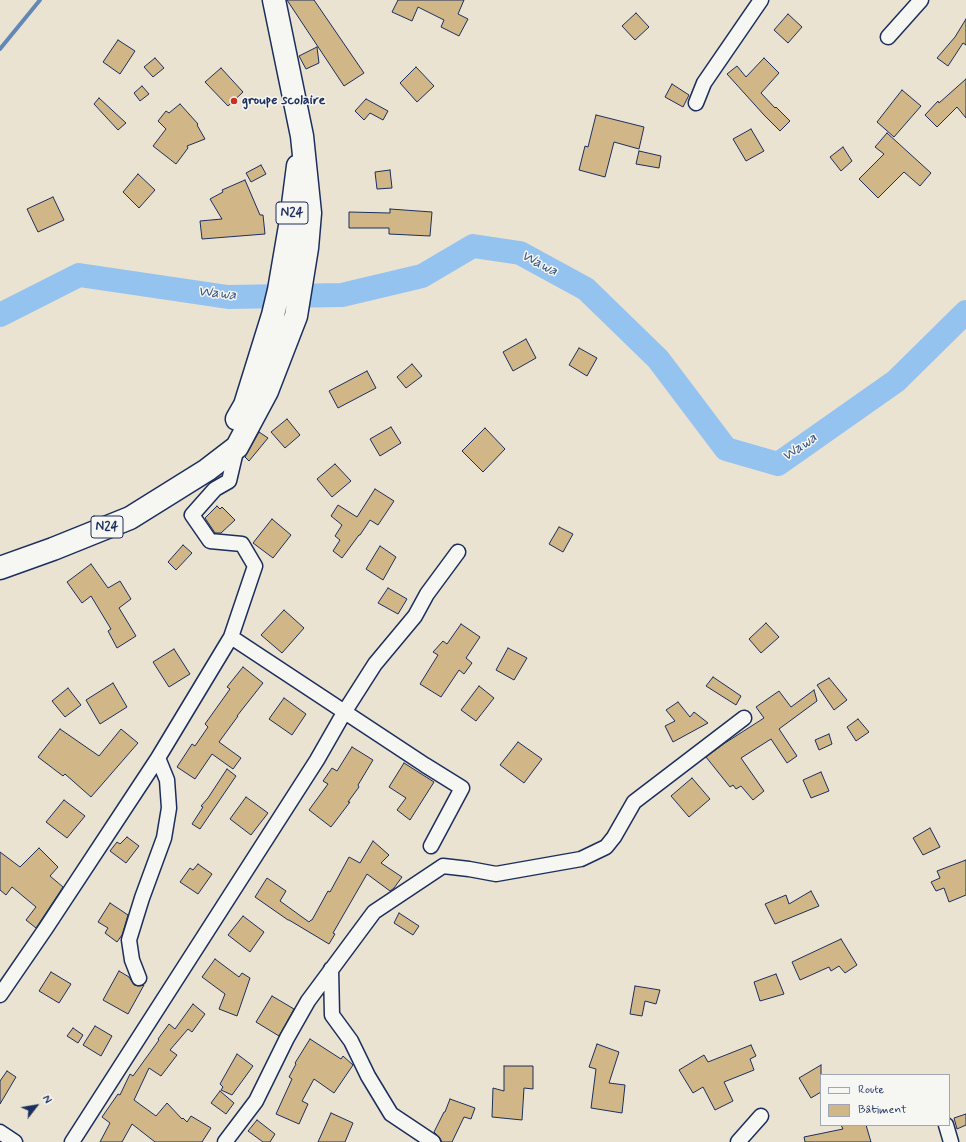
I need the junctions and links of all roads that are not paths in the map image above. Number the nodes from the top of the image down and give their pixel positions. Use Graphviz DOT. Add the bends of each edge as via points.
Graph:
graph roads {
  1 [pos="274,0"];
  2 [pos="761,0"];
  3 [pos="921,0"];
  4 [pos="888,37"];
  5 [pos="696,103"];
  6 [pos="289,290"];
  7 [pos="237,447"];
  8 [pos="207,470"];
  9 [pos="458,552"];
  10 [pos="0,568"];
  11 [pos="231,637"];
  12 [pos="345,711"];
  13 [pos="744,718"];
  14 [pos="158,758"];
  15 [pos="431,846"];
  16 [pos="332,969"];
  17 [pos="140,978"];
  18 [pos="0,995"];
  19 [pos="761,1116"];
  20 [pos="946,1126"];
  21 [pos="0,1132"];
  22 [pos="15,1142"];
  23 [pos="72,1142"];
  24 [pos="225,1142"];
  25 [pos="433,1142"];
  26 [pos="738,1142"];
  27 [pos="951,1142"];
  1 -- 6 [label="main road, N24" via="302,136 310,213 307,248"];
  2 -- 5 [label="street" via="704,83"];
  3 -- 4 [label="street"];
  6 -- 7 [label="main road, N24" via="296,316 267,390"];
  6 -- 8 [label="main road, N24" via="273,315 245,405"];
  7 -- 8 [label="main road, N24"];
  7 -- 11 [label="street" via="229,481 215,490 192,515 210,541 242,544 255,566"];
  8 -- 10 [label="main road, N24" via="130,518"];
  9 -- 12 [label="street" via="427,594 415,616 375,664"];
  11 -- 12 [label="street"];
  11 -- 14 [label="street"];
  12 -- 15 [label="street" via="462,788"];
  12 -- 23 [label="street" via="317,760"];
  13 -- 16 [label="street" via="634,802 606,847 581,858 496,874 443,866 374,912"];
  14 -- 17 [label="street" via="167,780 169,808 164,838 129,940 132,960"];
  14 -- 18 [label="street"];
  16 -- 24 [label="street" via="308,1001 256,1101"];
  16 -- 25 [label="street" via="332,1015 351,1041 391,1114"];
  19 -- 26 [label="street"];
  20 -- 27 [label="street"];
  21 -- 22 [label="street"];
}
